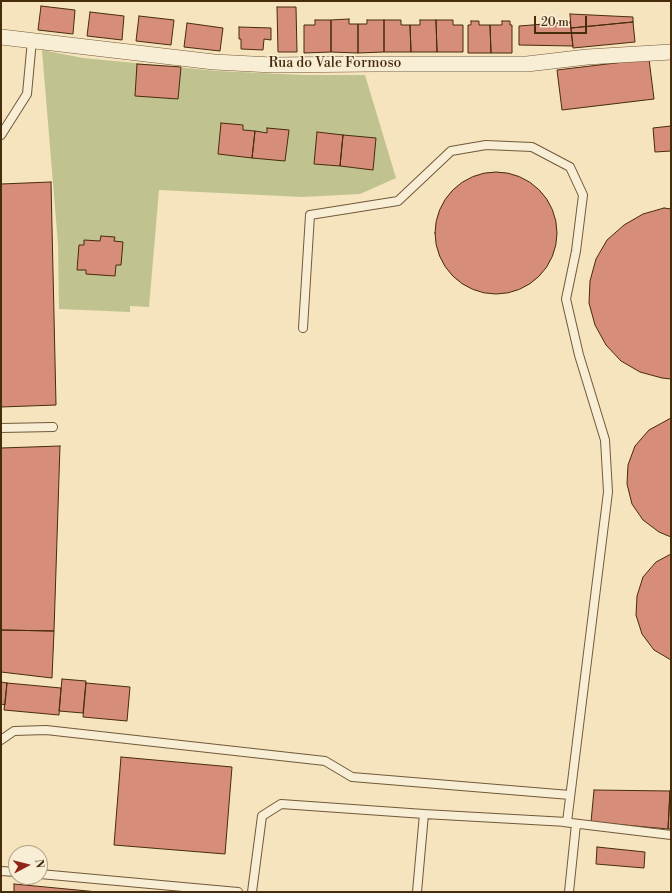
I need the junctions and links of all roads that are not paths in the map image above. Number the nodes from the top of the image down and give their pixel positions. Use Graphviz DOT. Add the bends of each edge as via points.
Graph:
graph roads {
  1 [pos="1,37"];
  2 [pos="32,40"];
  3 [pos="671,52"];
  4 [pos="1,134"];
  5 [pos="303,328"];
  6 [pos="53,427"];
  7 [pos="1,428"];
  8 [pos="1,740"];
  9 [pos="570,795"];
  10 [pos="424,814"];
  11 [pos="561,822"];
  12 [pos="576,824"];
  13 [pos="671,835"];
  14 [pos="48,875"];
  15 [pos="234,892"];
  16 [pos="238,892"];
  17 [pos="252,892"];
  18 [pos="417,892"];
  19 [pos="569,892"];
  1 -- 2 [label="street, Rua do Vale Formoso"];
  2 -- 3 [label="street, Rua do Vale Formoso" via="214,62 272,65 527,64"];
  2 -- 4 [label="lane" via="27,94"];
  5 -- 9 [label="lane" via="310,215 398,201 451,152 486,145 532,147 570,167 583,195 576,251 566,299 578,355 605,440 608,492"];
  6 -- 7 [label="lane"];
  8 -- 9 [label="lane" via="14,732 46,730 325,760 352,777"];
  9 -- 11 [label="lane" via="567,822"];
  10 -- 11 [label="lane"];
  10 -- 17 [label="lane" via="281,804 262,816"];
  10 -- 18 [label="lane"];
  11 -- 12 [label="lane"];
  12 -- 13 [label="lane"];
  12 -- 19 [label="lane"];
  14 -- 15 [label="lane"];
  15 -- 16 [label="lane"];
}
